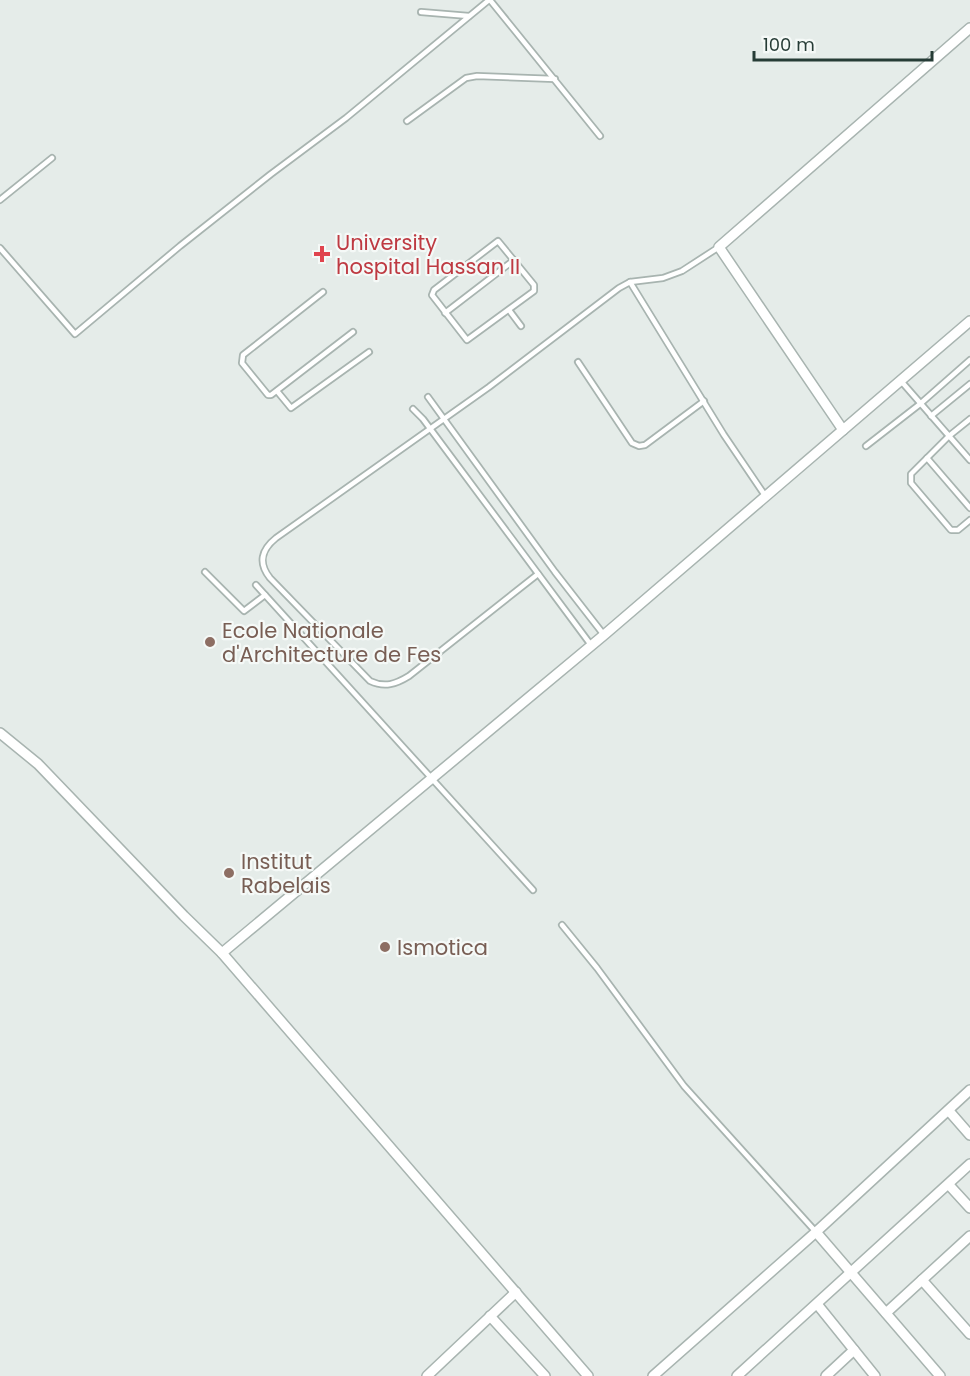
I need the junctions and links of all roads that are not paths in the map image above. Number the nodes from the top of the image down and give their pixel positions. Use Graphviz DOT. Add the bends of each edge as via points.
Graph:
graph roads {
  1 [pos="490,0"];
  2 [pos="421,12"];
  3 [pos="469,16"];
  4 [pos="970,28"];
  5 [pos="970,38"];
  6 [pos="956,40"];
  7 [pos="555,79"];
  8 [pos="406,122"];
  9 [pos="600,136"];
  10 [pos="52,158"];
  11 [pos="0,200"];
  12 [pos="719,247"];
  13 [pos="0,248"];
  14 [pos="514,260"];
  15 [pos="630,282"];
  16 [pos="323,292"];
  17 [pos="509,310"];
  18 [pos="445,314"];
  19 [pos="970,321"];
  20 [pos="521,326"];
  21 [pos="354,332"];
  22 [pos="369,352"];
  23 [pos="970,360"];
  24 [pos="578,362"];
  25 [pos="901,381"];
  26 [pos="970,384"];
  27 [pos="277,391"];
  28 [pos="428,397"];
  29 [pos="704,401"];
  30 [pos="920,404"];
  31 [pos="413,409"];
  32 [pos="931,416"];
  33 [pos="444,419"];
  34 [pos="970,419"];
  35 [pos="430,429"];
  36 [pos="843,430"];
  37 [pos="949,436"];
  38 [pos="866,446"];
  39 [pos="927,458"];
  40 [pos="970,460"];
  41 [pos="766,497"];
  42 [pos="970,508"];
  43 [pos="970,520"];
  44 [pos="205,572"];
  45 [pos="538,574"];
  46 [pos="561,580"];
  47 [pos="256,585"];
  48 [pos="550,590"];
  49 [pos="265,596"];
  50 [pos="604,635"];
  51 [pos="591,645"];
  52 [pos="0,733"];
  53 [pos="432,778"];
  54 [pos="533,890"];
  55 [pos="562,926"];
  56 [pos="222,953"];
  57 [pos="970,1090"];
  58 [pos="949,1111"];
  59 [pos="970,1135"];
  60 [pos="970,1164"];
  61 [pos="949,1185"];
  62 [pos="970,1208"];
  63 [pos="816,1232"];
  64 [pos="970,1236"];
  65 [pos="852,1274"];
  66 [pos="922,1280"];
  67 [pos="516,1292"];
  68 [pos="817,1304"];
  69 [pos="886,1313"];
  70 [pos="490,1316"];
  71 [pos="970,1334"];
  72 [pos="854,1350"];
  73 [pos="427,1376"];
  74 [pos="545,1376"];
  75 [pos="588,1376"];
  76 [pos="653,1376"];
  77 [pos="737,1376"];
  78 [pos="826,1376"];
  79 [pos="875,1376"];
  80 [pos="940,1376"];
  1 -- 3 [label="lane"];
  1 -- 7 [label="lane"];
  2 -- 3 [label="lane"];
  3 -- 13 [label="lane" via="75,334"];
  4 -- 6 [label="street"];
  5 -- 6 [label="street"];
  6 -- 12 [label="street"];
  7 -- 8 [label="lane" via="477,75 466,78"];
  7 -- 9 [label="lane"];
  10 -- 11 [label="lane"];
  12 -- 15 [label="lane" via="682,272"];
  12 -- 36 [label="street"];
  14 -- 17 [label="lane" via="535,288"];
  14 -- 18 [label="lane"];
  14 -- 18 [label="lane" via="501,243 495,242 434,290 434,298"];
  15 -- 29 [label="lane"];
  15 -- 33 [label="lane"];
  16 -- 27 [label="lane" via="243,355 242,363 268,395"];
  17 -- 18 [label="lane" via="467,340"];
  17 -- 20 [label="lane"];
  19 -- 25 [label="street"];
  21 -- 27 [label="lane"];
  22 -- 27 [label="lane" via="297,406 288,406"];
  23 -- 30 [label="lane"];
  24 -- 29 [label="lane" via="632,443 639,446"];
  25 -- 30 [label="lane"];
  25 -- 36 [label="street"];
  26 -- 32 [label="lane"];
  28 -- 33 [label="lane"];
  29 -- 41 [label="lane"];
  30 -- 32 [label="lane"];
  30 -- 38 [label="lane"];
  31 -- 35 [label="lane"];
  32 -- 37 [label="lane"];
  33 -- 35 [label="lane"];
  33 -- 46 [label="lane"];
  34 -- 37 [label="lane"];
  35 -- 45 [label="lane"];
  35 -- 45 [label="lane" via="272,541 262,555 264,571 370,681 388,685 409,676"];
  36 -- 41 [label="street"];
  37 -- 39 [label="lane"];
  37 -- 40 [label="lane"];
  39 -- 42 [label="lane"];
  39 -- 43 [label="lane" via="911,474 910,483 951,530 958,531"];
  41 -- 50 [label="street"];
  44 -- 49 [label="lane" via="244,611"];
  45 -- 48 [label="lane"];
  46 -- 48 [label="lane"];
  46 -- 50 [label="lane"];
  47 -- 49 [label="lane"];
  48 -- 51 [label="lane"];
  49 -- 53 [label="lane"];
  50 -- 51 [label="street"];
  51 -- 53 [label="street"];
  52 -- 56 [label="street" via="38,764"];
  53 -- 54 [label="lane"];
  53 -- 56 [label="street"];
  55 -- 63 [label="lane" via="684,1086"];
  56 -- 67 [label="street"];
  57 -- 58 [label="street"];
  58 -- 59 [label="street"];
  58 -- 63 [label="street"];
  60 -- 61 [label="street"];
  61 -- 62 [label="street"];
  61 -- 65 [label="street"];
  63 -- 65 [label="street"];
  63 -- 76 [label="street"];
  64 -- 66 [label="street"];
  65 -- 68 [label="street"];
  65 -- 69 [label="street"];
  66 -- 69 [label="street"];
  66 -- 71 [label="street"];
  67 -- 70 [label="street"];
  67 -- 75 [label="street"];
  68 -- 72 [label="street"];
  68 -- 77 [label="street"];
  69 -- 80 [label="street"];
  70 -- 73 [label="street"];
  70 -- 74 [label="street"];
  72 -- 78 [label="street"];
  72 -- 79 [label="street"];
}
